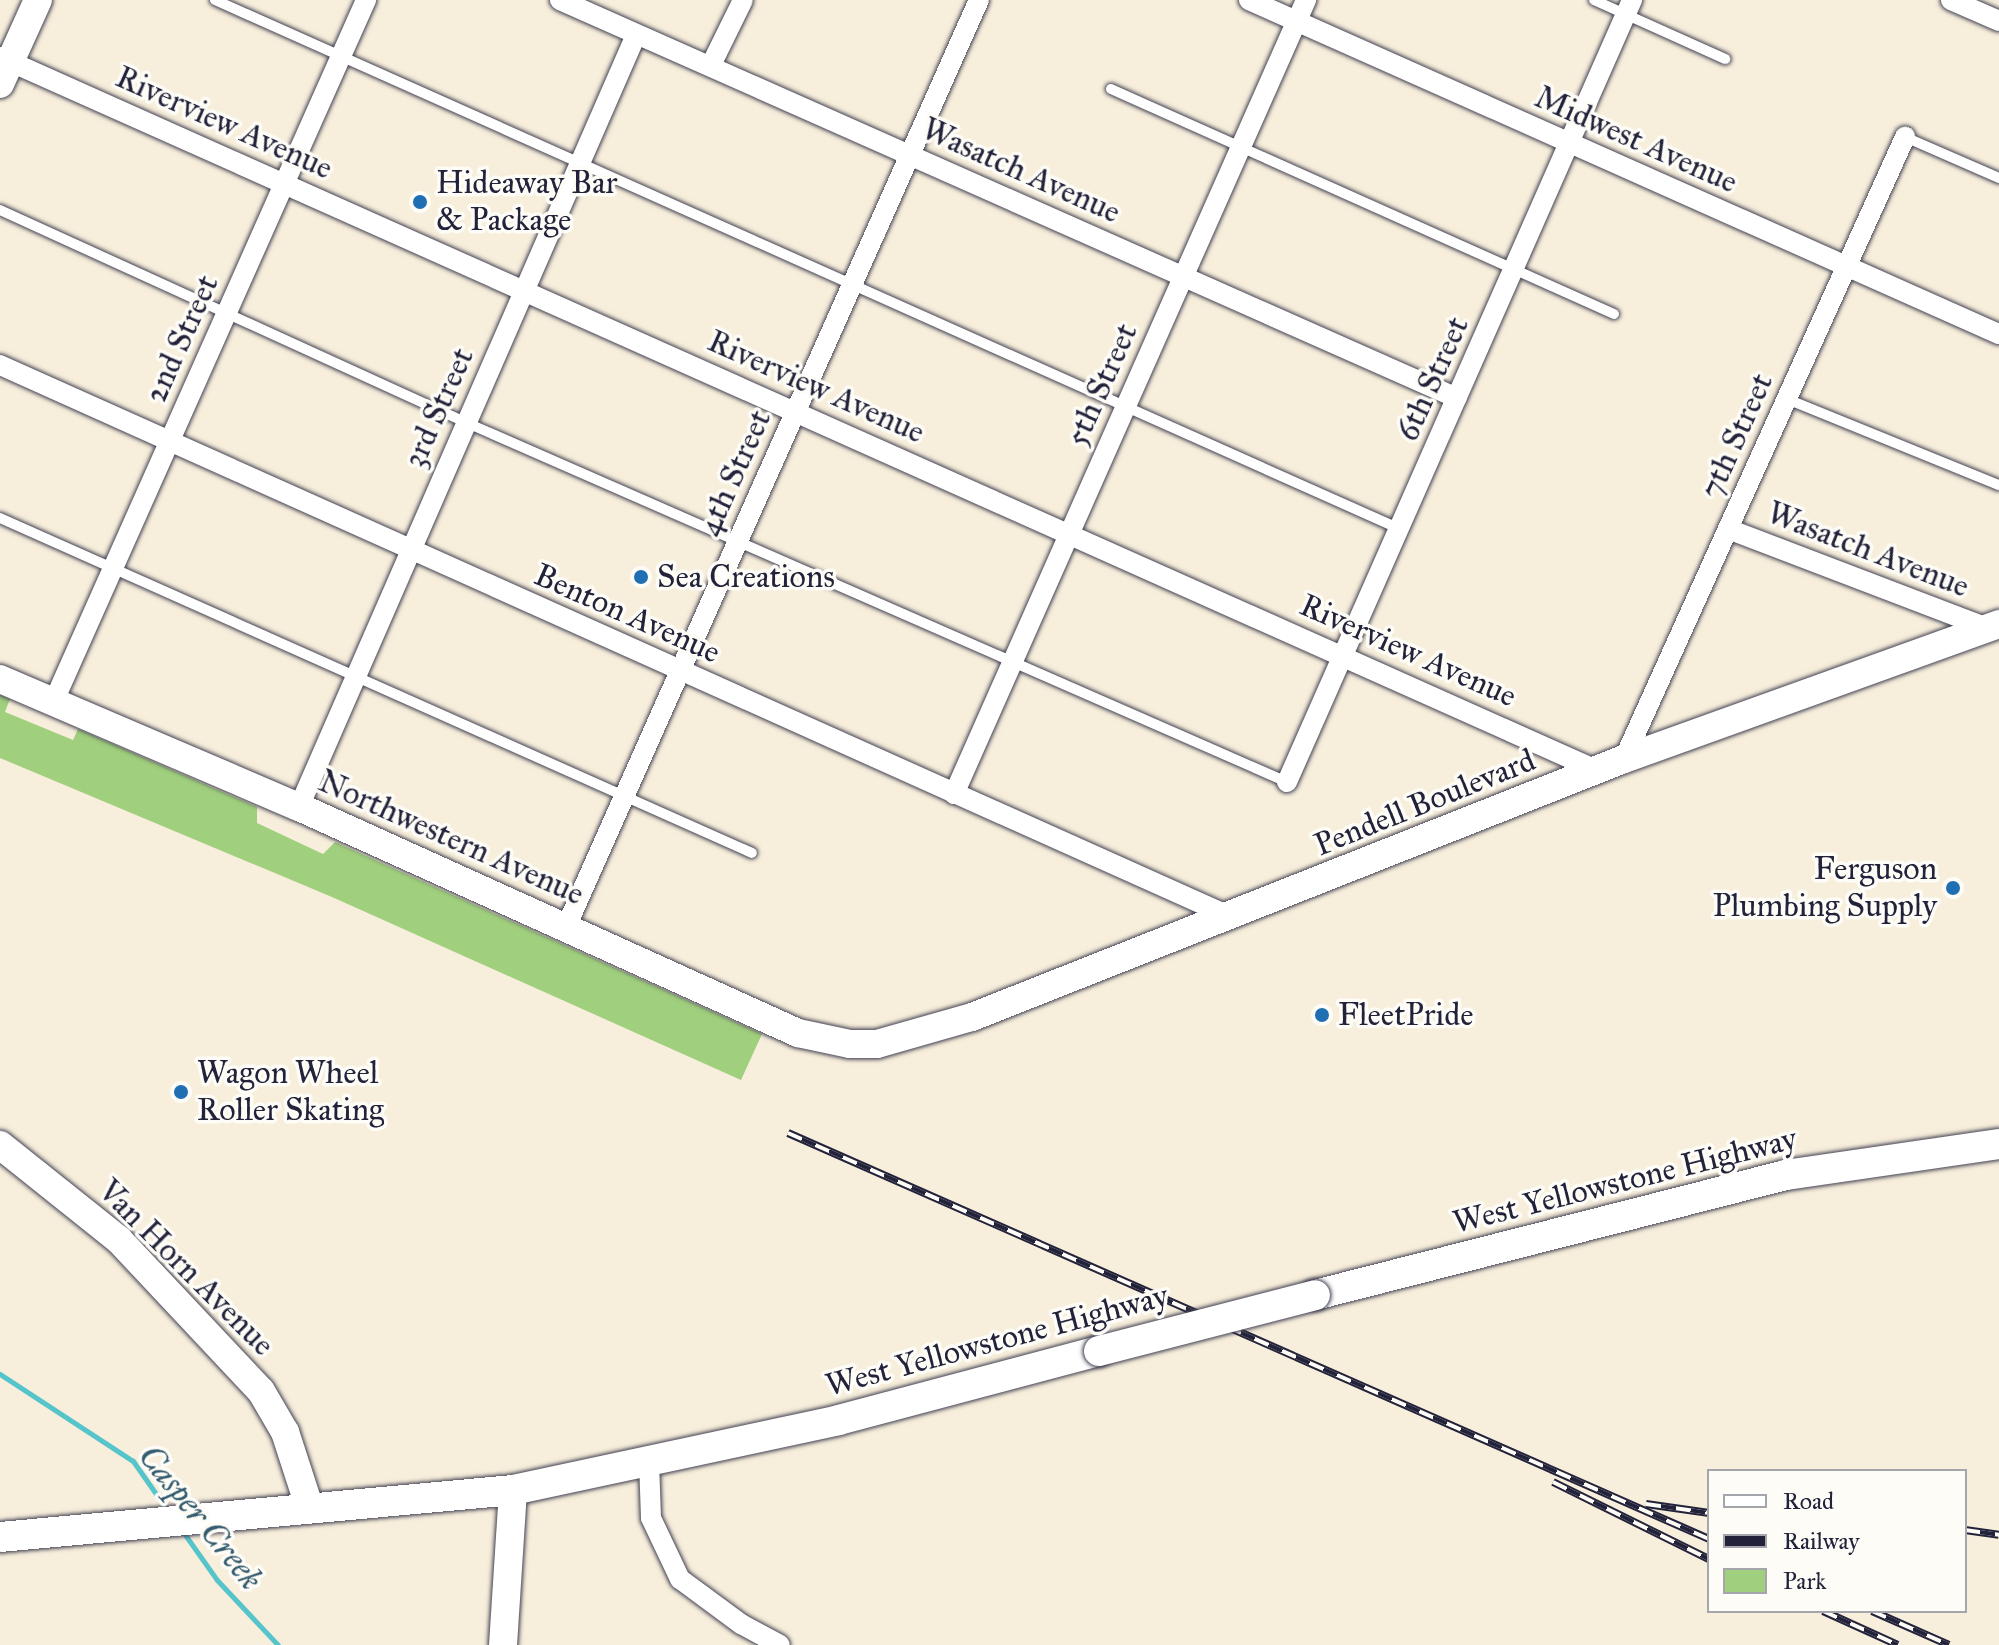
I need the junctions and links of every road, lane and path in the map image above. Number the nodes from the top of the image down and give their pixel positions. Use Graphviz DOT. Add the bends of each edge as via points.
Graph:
graph roads {
  1 [pos="38,0"];
  2 [pos="215,0"];
  3 [pos="366,0"];
  4 [pos="560,0"];
  5 [pos="743,0"];
  6 [pos="979,0"];
  7 [pos="1249,0"];
  8 [pos="1306,0"];
  9 [pos="1594,0"];
  10 [pos="1951,0"];
  11 [pos="1629,7"];
  12 [pos="1296,21"];
  13 [pos="1999,21"];
  14 [pos="636,35"];
  15 [pos="341,56"];
  16 [pos="1725,59"];
  17 [pos="711,65"];
  18 [pos="3,67"];
  19 [pos="1111,89"];
  20 [pos="1905,137"];
  21 [pos="1569,143"];
  22 [pos="1241,147"];
  23 [pos="910,154"];
  24 [pos="580,162"];
  25 [pos="1999,178"];
  26 [pos="285,183"];
  27 [pos="0,210"];
  28 [pos="1847,266"];
  29 [pos="1514,269"];
  30 [pos="1183,276"];
  31 [pos="852,284"];
  32 [pos="523,291"];
  33 [pos="227,311"];
  34 [pos="1614,314"];
  35 [pos="1999,334"];
  36 [pos="0,365"];
  37 [pos="1457,398"];
  38 [pos="1787,399"];
  39 [pos="1126,406"];
  40 [pos="796,410"];
  41 [pos="465,422"];
  42 [pos="169,441"];
  43 [pos="1999,485"];
  44 [pos="0,518"];
  45 [pos="1400,529"];
  46 [pos="1728,529"];
  47 [pos="1070,532"];
  48 [pos="739,538"];
  49 [pos="410,549"];
  50 [pos="114,566"];
  51 [pos="1993,626"];
  52 [pos="1345,655"];
  53 [pos="1013,660"];
  54 [pos="680,671"];
  55 [pos="359,675"];
  56 [pos="0,679"];
  57 [pos="53,703"];
  58 [pos="1624,759"];
  59 [pos="1596,770"];
  60 [pos="1287,782"];
  61 [pos="626,793"];
  62 [pos="954,794"];
  63 [pos="299,807"];
  64 [pos="752,853"];
  65 [pos="1231,917"];
  66 [pos="566,927"];
  67 [pos="877,1044"];
  68 [pos="1999,1144"];
  69 [pos="0,1145"];
  70 [pos="649,1461"];
  71 [pos="513,1490"];
  72 [pos="310,1509"];
  73 [pos="0,1537"];
  74 [pos="503,1645"];
  75 [pos="780,1645"];
  1 -- 18 [label="street"];
  2 -- 15 [label="lane"];
  3 -- 15 [label="street, 2nd Street"];
  4 -- 14 [label="street, Wasatch Avenue"];
  5 -- 17 [label="street"];
  6 -- 23 [label="street, 4th Street"];
  7 -- 12 [label="street, Midwest Avenue"];
  8 -- 12 [label="street, 5th Street"];
  9 -- 11 [label="lane"];
  10 -- 13 [label="street"];
  11 -- 16 [label="lane"];
  11 -- 21 [label="street, 6th Street"];
  12 -- 21 [label="street, Midwest Avenue"];
  12 -- 22 [label="street, 5th Street"];
  14 -- 17 [label="street, Wasatch Avenue"];
  14 -- 24 [label="street, 3rd Street"];
  15 -- 24 [label="lane"];
  15 -- 26 [label="street, 2nd Street"];
  17 -- 23 [label="street, Wasatch Avenue"];
  18 -- 26 [label="street, Riverview Avenue"];
  19 -- 22 [label="lane"];
  20 -- 25 [label="lane"];
  20 -- 28 [label="street, 7th Street"];
  21 -- 28 [label="street, Midwest Avenue"];
  21 -- 29 [label="street, 6th Street"];
  22 -- 29 [label="lane"];
  22 -- 30 [label="street, 5th Street"];
  23 -- 30 [label="street, Wasatch Avenue"];
  23 -- 31 [label="street, 4th Street"];
  24 -- 31 [label="lane"];
  24 -- 32 [label="street, 3rd Street"];
  26 -- 32 [label="street, Riverview Avenue"];
  26 -- 33 [label="street, 2nd Street"];
  27 -- 33 [label="lane"];
  28 -- 35 [label="street, Midwest Avenue"];
  28 -- 38 [label="street, 7th Street"];
  29 -- 34 [label="lane"];
  29 -- 37 [label="street, 6th Street"];
  30 -- 37 [label="street, Wasatch Avenue"];
  30 -- 39 [label="street, 5th Street"];
  31 -- 39 [label="lane"];
  31 -- 40 [label="street, 4th Street"];
  32 -- 40 [label="street, Riverview Avenue"];
  32 -- 41 [label="street, 3rd Street"];
  33 -- 41 [label="lane"];
  33 -- 42 [label="street, 2nd Street"];
  36 -- 42 [label="street, Benton Avenue"];
  37 -- 45 [label="street, 6th Street"];
  38 -- 43 [label="lane"];
  38 -- 46 [label="street, 7th Street"];
  39 -- 45 [label="lane"];
  39 -- 47 [label="street, 5th Street"];
  40 -- 47 [label="street, Riverview Avenue"];
  40 -- 48 [label="street, 4th Street"];
  41 -- 48 [label="lane"];
  41 -- 49 [label="street, 3rd Street"];
  42 -- 49 [label="street, Benton Avenue"];
  42 -- 50 [label="street, 2nd Street"];
  44 -- 50 [label="lane"];
  45 -- 52 [label="street, 6th Street"];
  46 -- 51 [label="street, Wasatch Avenue"];
  46 -- 58 [label="street, 7th Street"];
  47 -- 52 [label="street, Riverview Avenue"];
  47 -- 53 [label="street, 5th Street"];
  48 -- 53 [label="lane"];
  48 -- 54 [label="street, 4th Street"];
  49 -- 54 [label="street, Benton Avenue"];
  49 -- 55 [label="street, 3rd Street"];
  50 -- 55 [label="lane"];
  50 -- 57 [label="street, 2nd Street"];
  51 -- 58 [label="street, Pendell Boulevard"];
  52 -- 59 [label="street, Riverview Avenue"];
  52 -- 60 [label="street, 6th Street"];
  53 -- 60 [label="lane"];
  53 -- 62 [label="street, 5th Street"];
  54 -- 61 [label="street, 4th Street"];
  54 -- 62 [label="street, Benton Avenue"];
  55 -- 61 [label="lane"];
  55 -- 63 [label="street, 3rd Street"];
  56 -- 57 [label="street, Northwestern Avenue"];
  57 -- 63 [label="street, Northwestern Avenue"];
  58 -- 59 [label="street, Pendell Boulevard"];
  59 -- 65 [label="street, Pendell Boulevard"];
  61 -- 64 [label="lane"];
  61 -- 66 [label="street, 4th Street"];
  62 -- 65 [label="street, Benton Avenue"];
  63 -- 66 [label="street, Northwestern Avenue"];
  65 -- 67 [label="street, Pendell Boulevard" via="927,1034"];
  66 -- 67 [label="street, Northwestern Avenue" via="798,1033"];
  68 -- 70 [label="main road, West Yellowstone Highway, bridge" via="1786,1175 839,1420"];
  69 -- 72 [label="street, Van Horn Avenue" via="119,1240 261,1391 285,1432"];
  70 -- 71 [label="main road, West Yellowstone Highway"];
  70 -- 75 [label="street" via="651,1518 680,1579"];
  71 -- 72 [label="main road, West Yellowstone Highway"];
  71 -- 74 [label="street"];
  72 -- 73 [label="main road, West Yellowstone Highway"];
}
